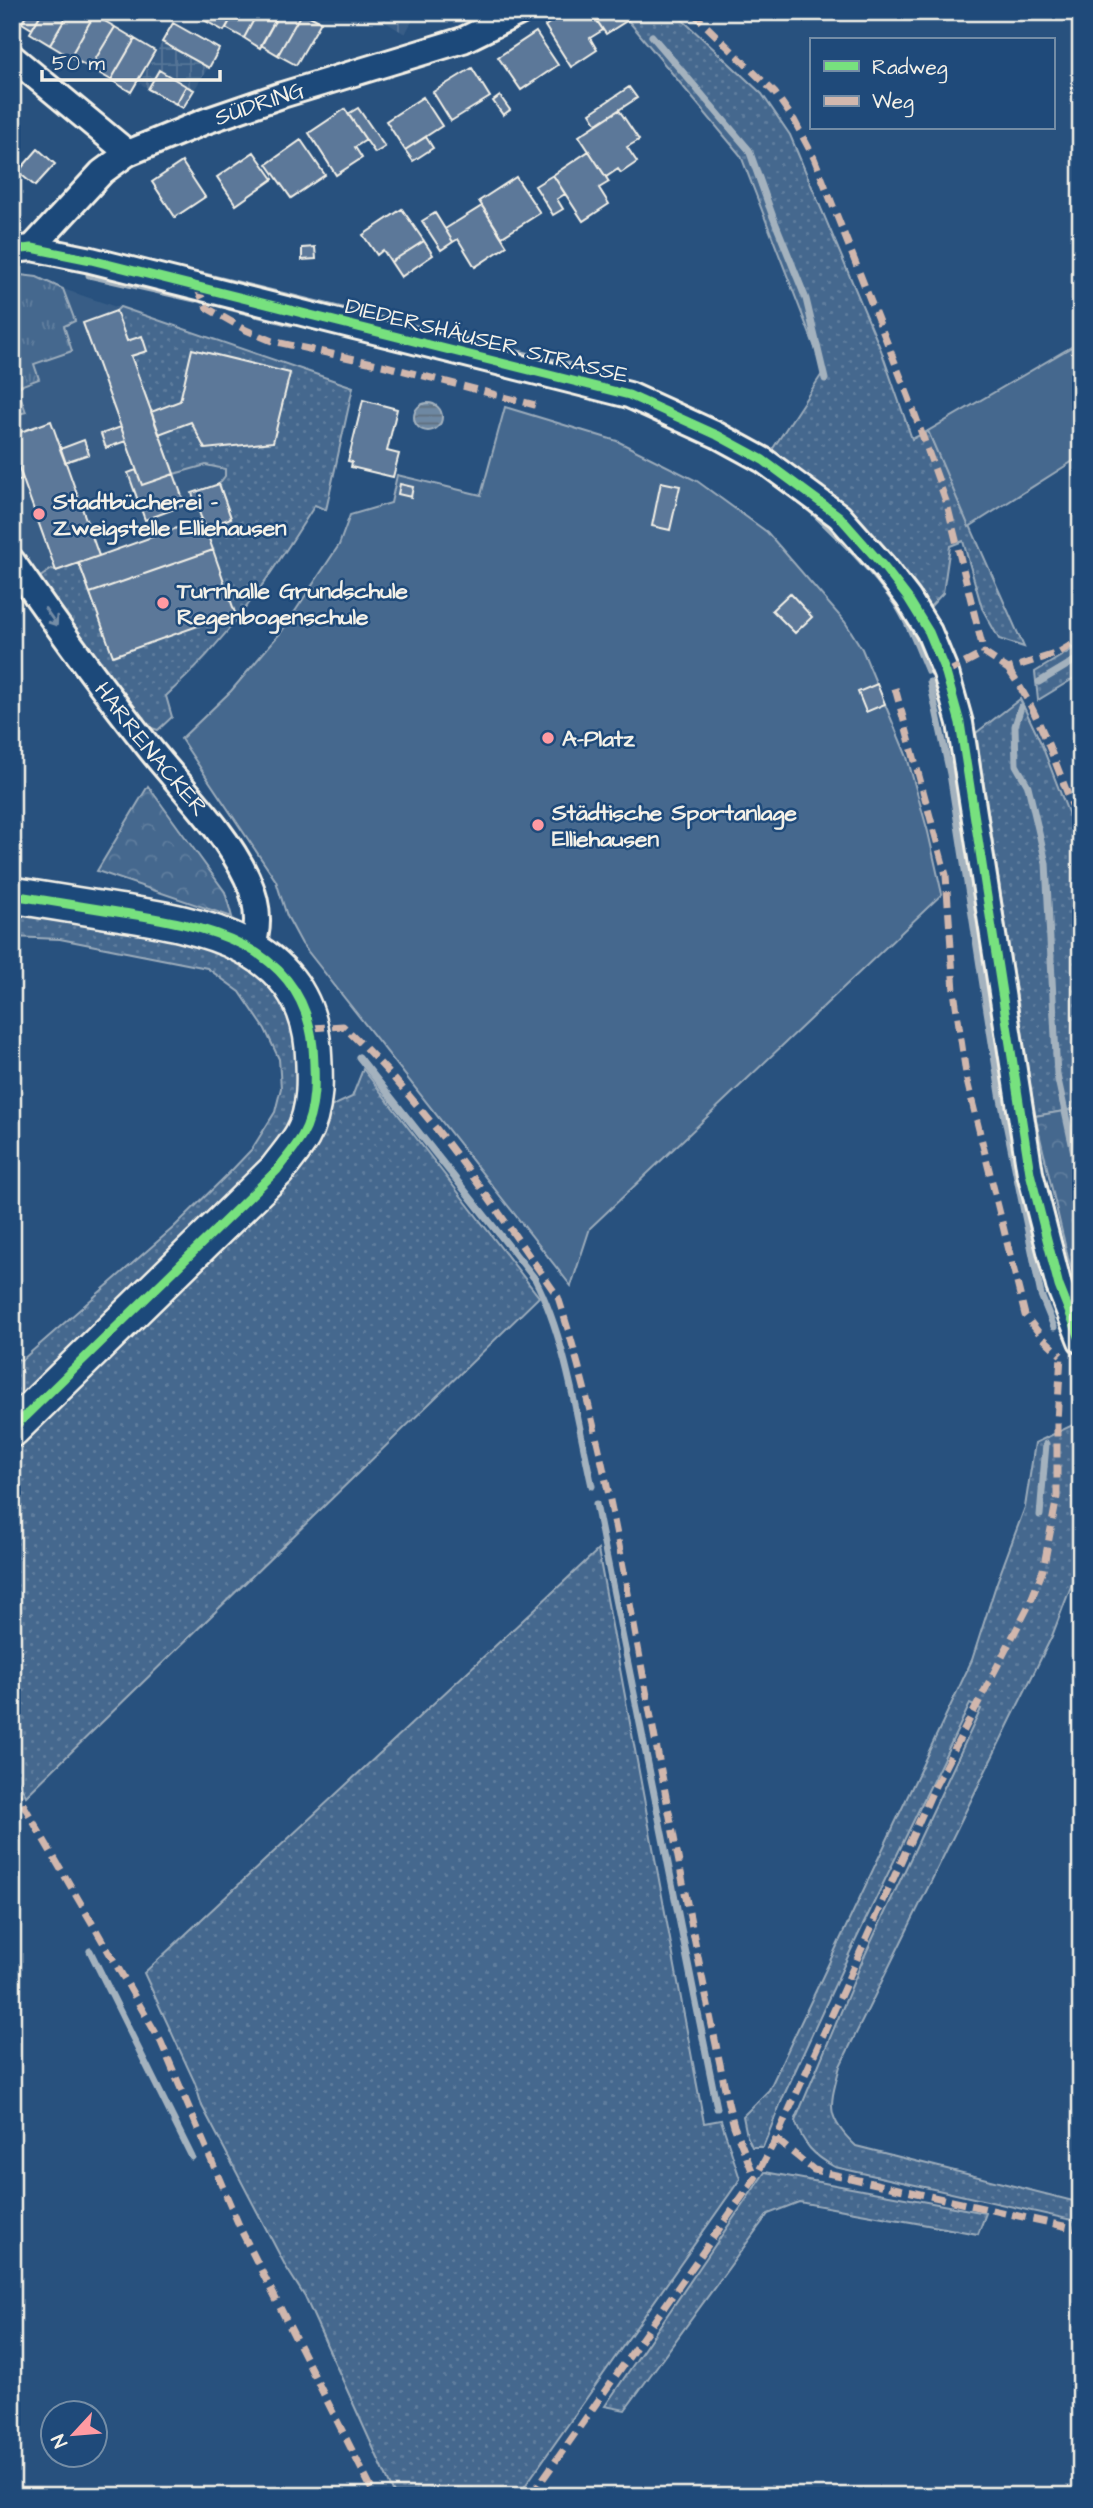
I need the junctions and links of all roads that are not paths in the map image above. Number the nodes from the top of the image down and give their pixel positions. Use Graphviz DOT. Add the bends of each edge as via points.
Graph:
graph roads {
  1 [pos="520,12"];
  2 [pos="12,57"];
  3 [pos="128,152"];
  4 [pos="22,249"];
  5 [pos="12,561"];
  6 [pos="12,895"];
  7 [pos="251,950"];
  8 [pos="1081,1342"];
  9 [pos="12,1429"];
  1 -- 3 [label="street, SÜDRING" via="463,40 282,94"];
  2 -- 3 [label="street"];
  3 -- 4 [label="street, SÜDRING"];
  4 -- 8 [label="street, DIEDERSHÄUSER STRASSE" via="91,260 629,396 763,460 839,516 908,598 946,673 960,723 1030,1173 1059,1286"];
  5 -- 7 [label="street, HARRENACKER, one-way" via="90,673 226,843 247,878 257,910 257,935"];
  6 -- 7 [label="street" via="168,920 216,932"];
  7 -- 9 [label="street" via="288,979 311,1028 313,1105 303,1134 277,1170"];
}
